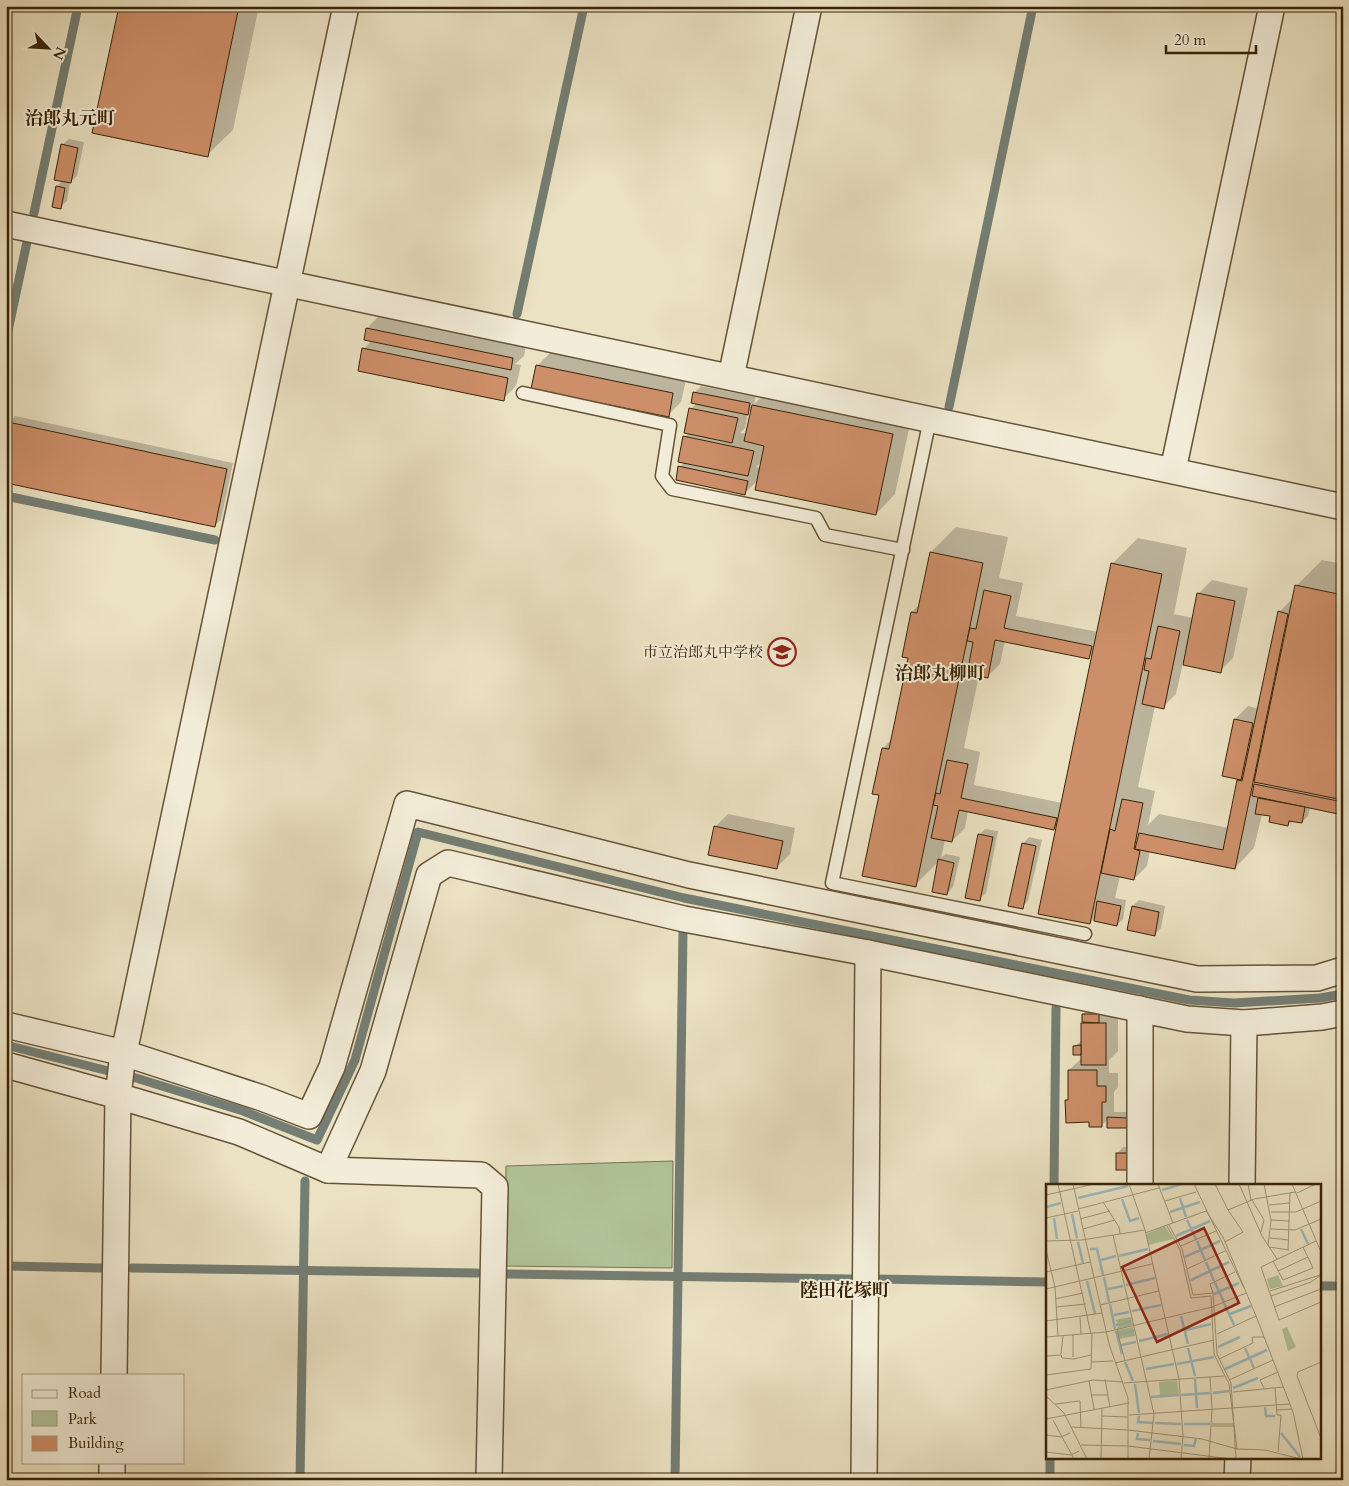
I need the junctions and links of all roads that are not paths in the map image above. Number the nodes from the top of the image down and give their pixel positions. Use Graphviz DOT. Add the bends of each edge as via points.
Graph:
graph roads {
  1 [pos="346,6"];
  2 [pos="809,6"];
  3 [pos="1272,6"];
  4 [pos="6,224"];
  5 [pos="287,284"];
  6 [pos="731,377"];
  7 [pos="523,393"];
  8 [pos="930,419"];
  9 [pos="1173,470"];
  10 [pos="1343,507"];
  11 [pos="903,550"];
  12 [pos="1085,934"];
  13 [pos="868,953"];
  14 [pos="1343,970"];
  15 [pos="1140,1009"];
  16 [pos="1343,1013"];
  17 [pos="1244,1023"];
  18 [pos="6,1025"];
  19 [pos="6,1066"];
  20 [pos="121,1074"];
  21 [pos="328,1170"];
  22 [pos="1140,1184"];
  23 [pos="1242,1184"];
  24 [pos="114,1374"];
  25 [pos="1238,1458"];
  26 [pos="112,1464"];
  27 [pos="112,1480"];
  28 [pos="489,1480"];
  29 [pos="864,1480"];
  30 [pos="1238,1480"];
  1 -- 5 [label="street"];
  2 -- 6 [label="street"];
  3 -- 9 [label="street"];
  4 -- 5 [label="street"];
  5 -- 6 [label="street"];
  5 -- 20 [label="street"];
  6 -- 8 [label="street"];
  7 -- 11 [label="lane" via="670,424 662,476 672,489 816,518 825,535"];
  8 -- 9 [label="street"];
  8 -- 11 [label="lane"];
  9 -- 10 [label="street"];
  11 -- 12 [label="lane" via="832,882"];
  13 -- 15 [label="street"];
  13 -- 21 [label="street" via="684,920 448,863 428,875 373,1071"];
  13 -- 29 [label="street"];
  14 -- 20 [label="street" via="1317,978 1197,979 690,875 407,804 332,1067 309,1116 262,1098"];
  15 -- 17 [label="street" via="1187,1019"];
  15 -- 22 [label="street"];
  16 -- 17 [label="street"];
  17 -- 23 [label="street"];
  18 -- 20 [label="street"];
  19 -- 20 [label="street"];
  20 -- 21 [label="street" via="239,1132"];
  20 -- 24 [label="street"];
  21 -- 28 [label="street" via="481,1175 494,1187"];
  25 -- 30 [label="street"];
  26 -- 27 [label="street"];
}
